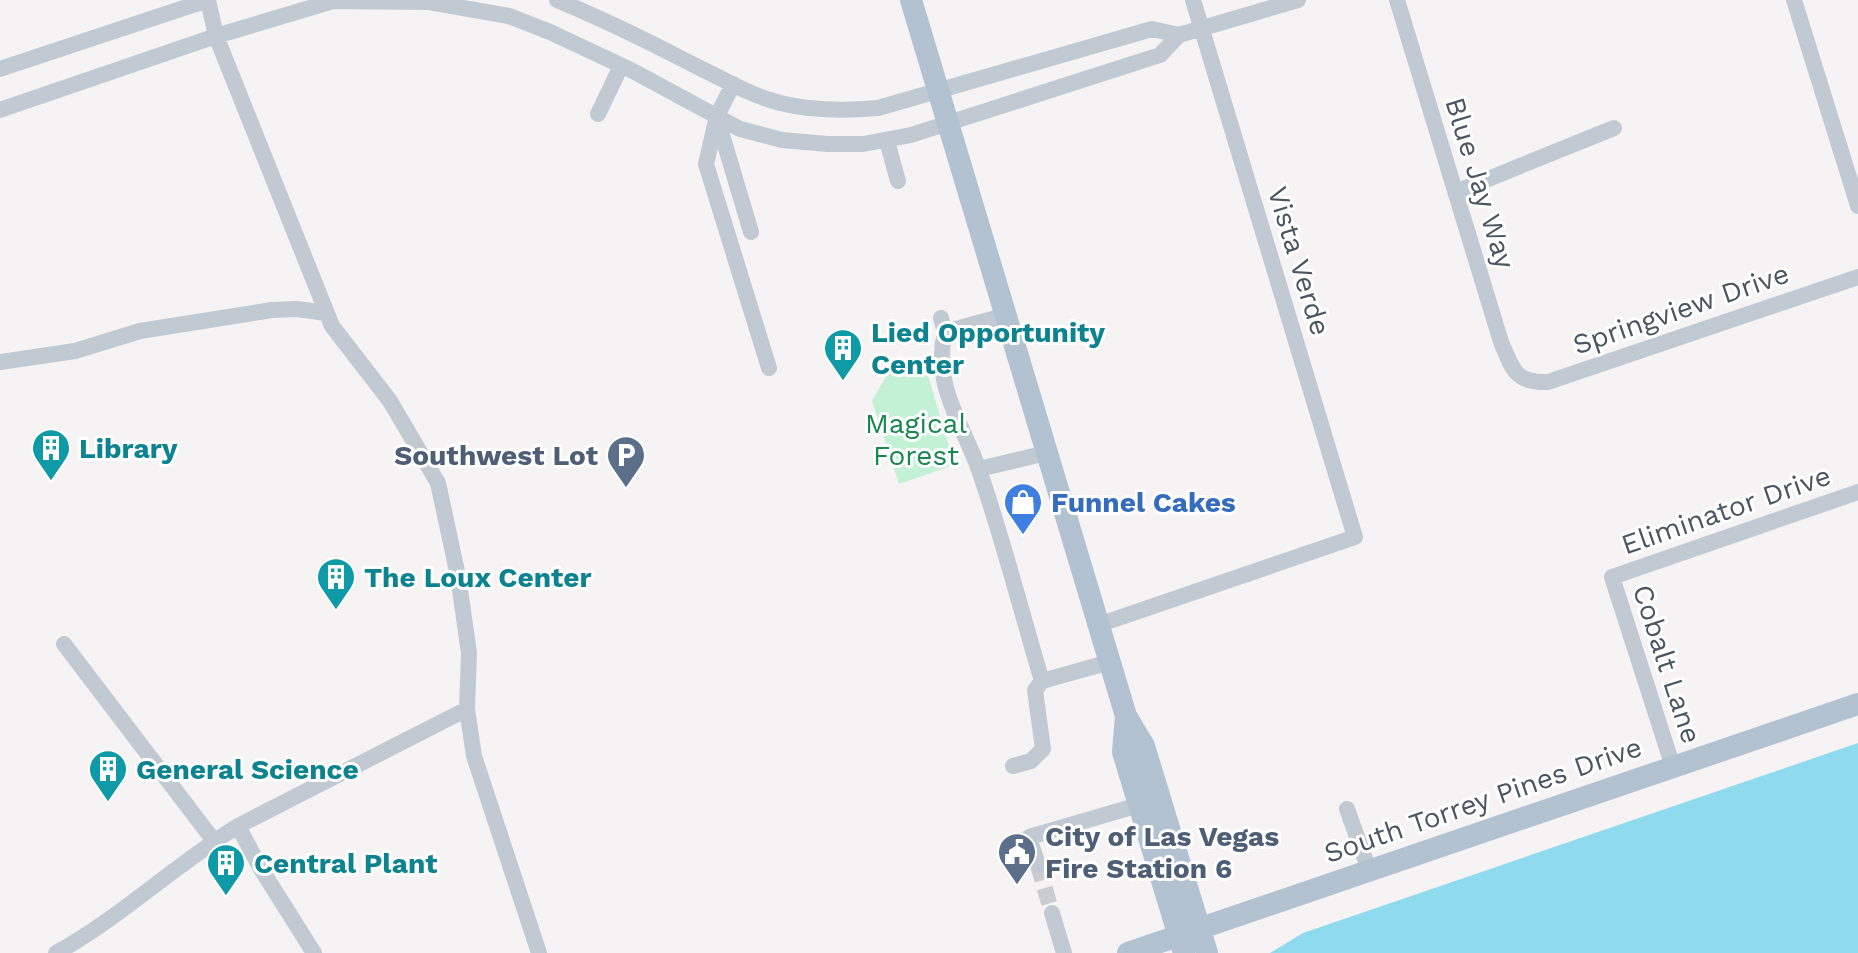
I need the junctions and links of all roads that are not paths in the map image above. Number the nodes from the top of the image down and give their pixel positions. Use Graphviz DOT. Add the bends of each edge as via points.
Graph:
graph roads {
  1 [pos="208,0"];
  2 [pos="557,0"];
  3 [pos="911,0"];
  4 [pos="1193,0"];
  5 [pos="1298,0"];
  6 [pos="1397,0"];
  7 [pos="1794,0"];
  8 [pos="430,1"];
  9 [pos="1202,27"];
  10 [pos="1179,35"];
  11 [pos="216,36"];
  12 [pos="621,66"];
  13 [pos="0,69"];
  14 [pos="733,84"];
  15 [pos="938,91"];
  16 [pos="0,110"];
  17 [pos="598,114"];
  18 [pos="717,116"];
  19 [pos="948,121"];
  20 [pos="1614,128"];
  21 [pos="887,141"];
  22 [pos="898,181"];
  23 [pos="1456,192"];
  24 [pos="1858,206"];
  25 [pos="751,232"];
  26 [pos="1858,277"];
  27 [pos="326,313"];
  28 [pos="1007,315"];
  29 [pos="0,362"];
  30 [pos="769,368"];
  31 [pos="1521,378"];
  32 [pos="1046,453"];
  33 [pos="979,469"];
  34 [pos="1858,492"];
  35 [pos="1612,577"];
  36 [pos="1098,625"];
  37 [pos="64,644"];
  38 [pos="1110,662"];
  39 [pos="1042,681"];
  40 [pos="1858,704"];
  41 [pos="467,709"];
  42 [pos="1013,766"];
  43 [pos="1673,767"];
  44 [pos="1149,801"];
  45 [pos="1347,809"];
  46 [pos="238,826"];
  47 [pos="214,841"];
  48 [pos="1038,865"];
  49 [pos="1369,870"];
  50 [pos="1052,913"];
  51 [pos="1187,939"];
  52 [pos="56,953"];
  53 [pos="314,953"];
  54 [pos="539,953"];
  55 [pos="1064,953"];
  56 [pos="1128,953"];
  57 [pos="1207,953"];
  1 -- 11 [label="street"];
  1 -- 13 [label="street"];
  2 -- 14 [label="street"];
  3 -- 15 [label="main road"];
  4 -- 9 [label="street, Vista Verde"];
  5 -- 9 [label="street"];
  6 -- 23 [label="street, Blue Jay Way"];
  7 -- 24 [label="street"];
  8 -- 11 [label="street" via="333,1"];
  8 -- 12 [label="street" via="509,16"];
  9 -- 10 [label="street"];
  9 -- 36 [label="street, Vista Verde" via="1355,537"];
  10 -- 15 [label="street" via="1152,29"];
  10 -- 19 [label="street" via="1160,55"];
  11 -- 16 [label="street"];
  11 -- 27 [label="street"];
  12 -- 17 [label="street"];
  12 -- 18 [label="street"];
  14 -- 15 [label="street" via="778,102 834,110 878,108"];
  14 -- 18 [label="street"];
  15 -- 19 [label="main road"];
  18 -- 21 [label="street" via="740,129 782,140"];
  18 -- 25 [label="street"];
  18 -- 30 [label="street" via="706,164"];
  19 -- 21 [label="street"];
  19 -- 28 [label="main road"];
  20 -- 23 [label="street"];
  21 -- 22 [label="street"];
  23 -- 31 [label="street, Blue Jay Way" via="1501,342"];
  26 -- 31 [label="street, Springview Drive" via="1548,382"];
  27 -- 29 [label="street" via="272,310 140,331 75,351"];
  27 -- 41 [label="street" via="390,401 438,483 469,653"];
  28 -- 32 [label="main road"];
  28 -- 33 [label="street" via="943,325 942,376"];
  32 -- 33 [label="street"];
  32 -- 36 [label="main road"];
  33 -- 39 [label="street"];
  34 -- 35 [label="street, Eliminator Drive"];
  35 -- 43 [label="street, Cobalt Lane"];
  36 -- 38 [label="main road"];
  37 -- 47 [label="street"];
  38 -- 39 [label="street"];
  38 -- 44 [label="main road" via="1126,716 1144,746"];
  39 -- 42 [label="street" via="1035,690 1043,749 1031,761"];
  40 -- 43 [label="main road, South Torrey Pines Drive"];
  41 -- 46 [label="street"];
  41 -- 54 [label="street" via="482,785"];
  43 -- 49 [label="main road, South Torrey Pines Drive"];
  44 -- 48 [label="street" via="1029,837"];
  44 -- 51 [label="main road"];
  45 -- 49 [label="street"];
  46 -- 47 [label="street"];
  46 -- 53 [label="street"];
  47 -- 52 [label="street" via="95,931"];
  49 -- 51 [label="main road, South Torrey Pines Drive"];
  50 -- 55 [label="street"];
  51 -- 56 [label="main road, South Torrey Pines Drive"];
  51 -- 57 [label="main road"];
}
